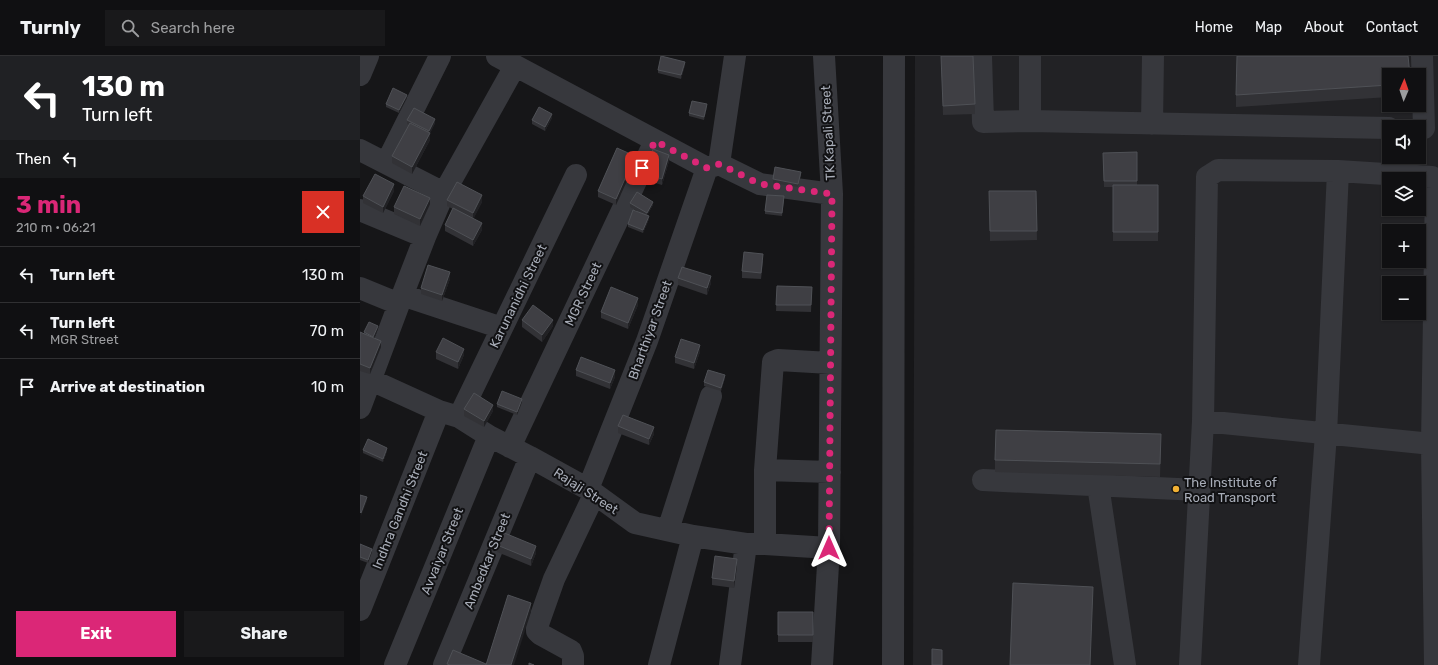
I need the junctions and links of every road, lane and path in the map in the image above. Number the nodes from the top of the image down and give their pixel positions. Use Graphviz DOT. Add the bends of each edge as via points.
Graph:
graph roads {
  1 [pos="368,56"];
  2 [pos="440,56"];
  3 [pos="735,56"];
  4 [pos="824,56"];
  5 [pos="894,56"];
  6 [pos="981,56"];
  7 [pos="1030,56"];
  8 [pos="1153,56"];
  9 [pos="1422,56"];
  10 [pos="506,61"];
  11 [pos="360,75"];
  12 [pos="1424,120"];
  13 [pos="1030,121"];
  14 [pos="1152,124"];
  15 [pos="1382,128"];
  16 [pos="655,141"];
  17 [pos="360,150"];
  18 [pos="387,162"];
  19 [pos="713,166"];
  20 [pos="1338,171"];
  21 [pos="576,176"];
  22 [pos="444,193"];
  23 [pos="832,194"];
  24 [pos="360,210"];
  25 [pos="425,237"];
  26 [pos="360,288"];
  27 [pos="400,299"];
  28 [pos="502,328"];
  29 [pos="830,363"];
  30 [pos="365,377"];
  31 [pos="711,396"];
  32 [pos="360,408"];
  33 [pos="449,414"];
  34 [pos="1203,421"];
  35 [pos="1326,434"];
  36 [pos="489,436"];
  37 [pos="1432,444"];
  38 [pos="510,447"];
  39 [pos="530,457"];
  40 [pos="765,470"];
  41 [pos="830,472"];
  42 [pos="983,480"];
  43 [pos="1098,485"];
  44 [pos="1199,490"];
  45 [pos="591,492"];
  46 [pos="668,530"];
  47 [pos="693,536"];
  48 [pos="755,544"];
  49 [pos="829,548"];
  50 [pos="360,610"];
  51 [pos="395,665"];
  52 [pos="444,665"];
  53 [pos="573,665"];
  54 [pos="660,665"];
  55 [pos="730,665"];
  56 [pos="822,665"];
  57 [pos="893,665"];
  58 [pos="1125,665"];
  59 [pos="1190,665"];
  60 [pos="1309,665"];
  61 [pos="1435,665"];
  1 -- 11 [label="street"];
  2 -- 18 [label="street"];
  3 -- 19 [label="street, Bharthiyar Street"];
  4 -- 23 [label="street, TK Kapali Street"];
  5 -- 57 [label="street"];
  6 -- 13 [label="street" via="983,122"];
  7 -- 13 [label="street"];
  8 -- 14 [label="street"];
  9 -- 12 [label="street"];
  10 -- 16 [label="street"];
  10 -- 22 [label="street"];
  13 -- 14 [label="street"];
  14 -- 15 [label="street"];
  16 -- 19 [label="street"];
  16 -- 38 [label="street, MGR Street"];
  17 -- 18 [label="street"];
  18 -- 22 [label="street"];
  19 -- 23 [label="street" via="760,184"];
  19 -- 45 [label="street, Bharthiyar Street"];
  20 -- 34 [label="street" via="1218,170 1207,177"];
  20 -- 35 [label="street"];
  20 -- 37 [label="street" via="1432,177 1436,185"];
  21 -- 28 [label="street, Karunanidhi Street"];
  22 -- 25 [label="street"];
  23 -- 29 [label="street, TK Kapali Street"];
  24 -- 25 [label="street"];
  25 -- 27 [label="street"];
  26 -- 27 [label="street"];
  27 -- 28 [label="street"];
  27 -- 30 [label="street"];
  28 -- 33 [label="street, Karunanidhi Street"];
  29 -- 40 [label="street" via="778,360 773,362"];
  29 -- 41 [label="street, TK Kapali Street"];
  30 -- 32 [label="street"];
  30 -- 33 [label="street, Rajaji Street"];
  31 -- 46 [label="street"];
  33 -- 36 [label="street, Rajaji Street"];
  33 -- 50 [label="street, Indhra Gandhi Street"];
  34 -- 35 [label="street"];
  34 -- 44 [label="street"];
  35 -- 37 [label="street"];
  35 -- 60 [label="street"];
  36 -- 38 [label="street, Rajaji Street"];
  36 -- 51 [label="street, Avvaiyar Street"];
  37 -- 61 [label="street"];
  38 -- 39 [label="street, Rajaji Street"];
  39 -- 45 [label="street, Rajaji Street"];
  39 -- 52 [label="street, Ambedkar Street"];
  40 -- 41 [label="street"];
  40 -- 48 [label="street"];
  41 -- 49 [label="street, TK Kapali Street"];
  42 -- 43 [label="street"];
  43 -- 44 [label="street"];
  43 -- 58 [label="street"];
  44 -- 59 [label="street"];
  45 -- 46 [label="street, Rajaji Street" via="635,523"];
  45 -- 53 [label="street, Bharthiyar Street" via="554,578 537,627 540,634 571,651 574,656"];
  46 -- 47 [label="street, Rajaji Street"];
  47 -- 48 [label="street, Rajaji Street"];
  47 -- 54 [label="street"];
  48 -- 49 [label="street, Rajaji Street"];
  48 -- 55 [label="street"];
  49 -- 56 [label="street, TK Kapali Street"];
}
